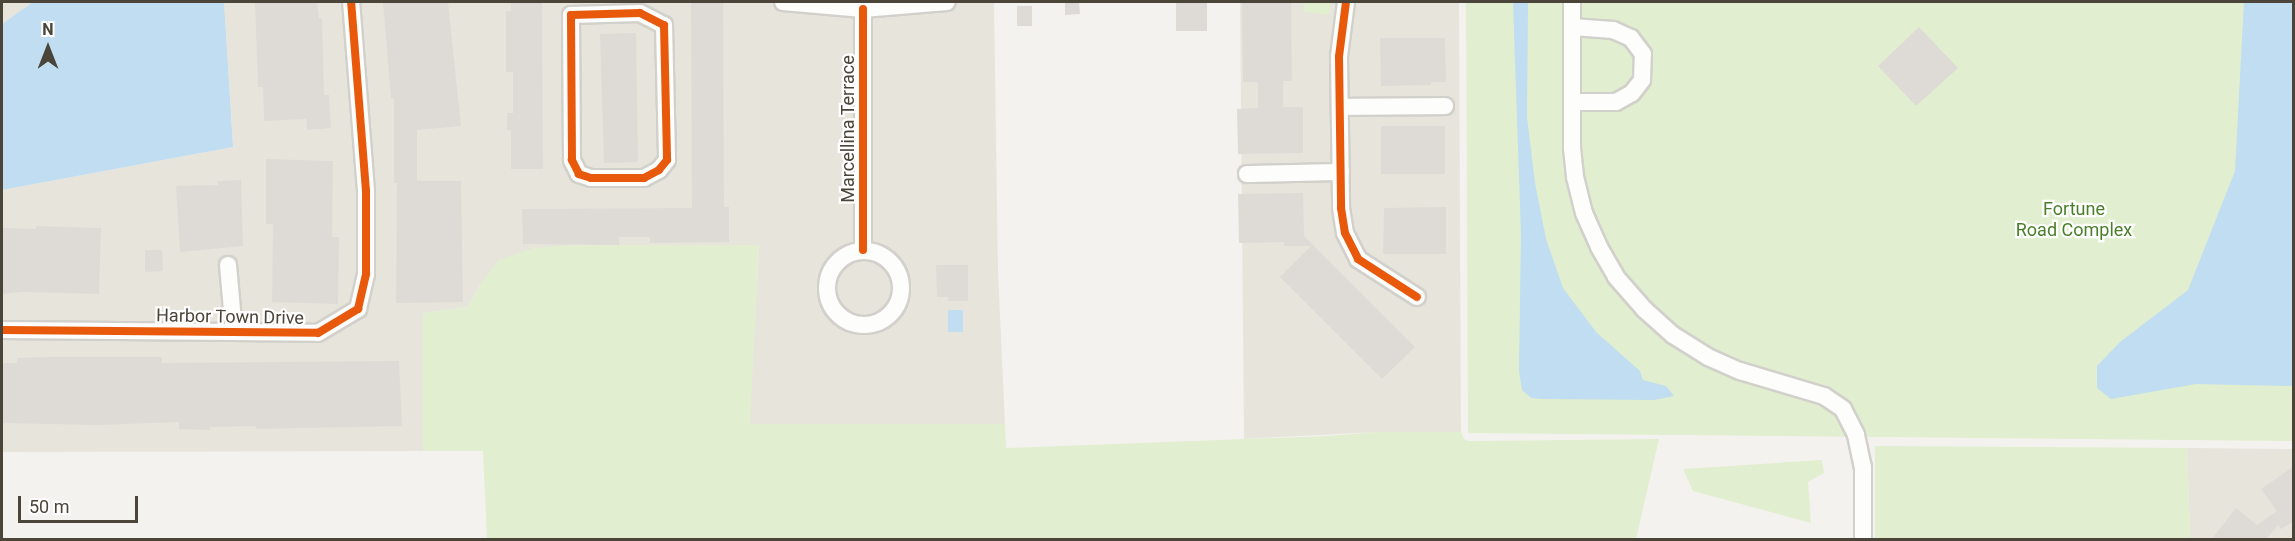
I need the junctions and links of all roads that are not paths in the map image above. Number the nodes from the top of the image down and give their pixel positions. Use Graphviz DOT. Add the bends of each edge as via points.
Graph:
graph roads {
  1 [pos="351,2"];
  2 [pos="783,2"];
  3 [pos="947,2"];
  4 [pos="1346,2"];
  5 [pos="1572,2"];
  6 [pos="571,8"];
  7 [pos="863,9"];
  8 [pos="1572,27"];
  9 [pos="1572,102"];
  10 [pos="1445,106"];
  11 [pos="1340,107"];
  12 [pos="1341,172"];
  13 [pos="1247,174"];
  14 [pos="863,250"];
  15 [pos="228,265"];
  16 [pos="1417,297"];
  17 [pos="2,330"];
  18 [pos="234,332"];
  19 [pos="1863,540"];
  1 -- 18 [label="street, Harbor Town Drive" via="366,191 366,274 358,309 318,333"];
  2 -- 7 [label="street"];
  3 -- 7 [label="street"];
  4 -- 11 [label="street"];
  5 -- 8 [label="street"];
  6 -- 6 [label="street" via="640,13 664,25 667,160 644,178 591,178 579,174 572,160"];
  7 -- 14 [label="street, Marcellina Terrace"];
  8 -- 9 [label="street"];
  8 -- 9 [label="street" via="1613,30 1631,38 1643,54 1642,80 1632,93 1616,102"];
  9 -- 19 [label="street" via="1575,177 1584,213 1616,277 1673,335 1708,357 1740,371 1824,396 1843,409 1856,435 1863,467"];
  10 -- 11 [label="street"];
  11 -- 12 [label="street"];
  12 -- 13 [label="street"];
  12 -- 16 [label="street" via="1345,233 1358,259"];
  14 -- 14 [label="street" via="851,252 832,267 826,289 834,311 843,319 866,325 889,315 897,305 901,286 896,268 887,258"];
  15 -- 18 [label="street"];
  17 -- 18 [label="street, Harbor Town Drive"];
}
